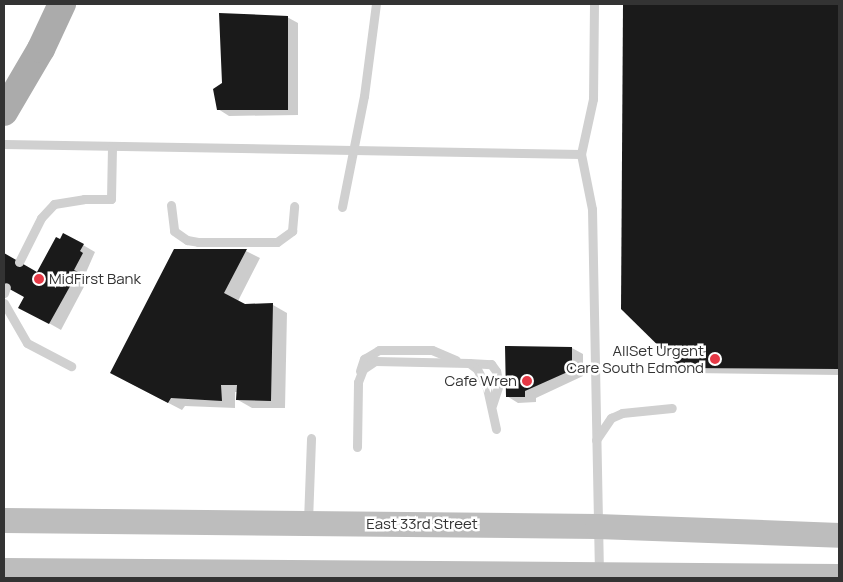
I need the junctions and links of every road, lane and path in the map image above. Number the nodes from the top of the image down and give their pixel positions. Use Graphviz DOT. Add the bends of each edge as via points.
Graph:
graph roads {
  1 [pos="62,4"];
  2 [pos="376,4"];
  3 [pos="594,4"];
  4 [pos="4,112"];
  5 [pos="4,144"];
  6 [pos="112,146"];
  7 [pos="351,151"];
  8 [pos="581,154"];
  9 [pos="171,205"];
  10 [pos="294,206"];
  11 [pos="342,207"];
  12 [pos="19,262"];
  13 [pos="4,303"];
  14 [pos="469,363"];
  15 [pos="71,366"];
  16 [pos="492,406"];
  17 [pos="672,408"];
  18 [pos="496,430"];
  19 [pos="311,438"];
  20 [pos="596,440"];
  21 [pos="357,447"];
  22 [pos="4,520"];
  23 [pos="308,523"];
  24 [pos="597,526"];
  25 [pos="839,535"];
  26 [pos="4,570"];
  27 [pos="353,575"];
  28 [pos="599,576"];
  29 [pos="839,576"];
  1 -- 4 [label="main road" via="41,49"];
  2 -- 7 [label="lane" via="364,96"];
  3 -- 8 [label="lane" via="593,99"];
  5 -- 6 [label="lane"];
  6 -- 7 [label="lane"];
  6 -- 12 [label="lane" via="111,199 54,204 41,218"];
  7 -- 8 [label="lane"];
  7 -- 11 [label="lane"];
  8 -- 20 [label="lane" via="592,210"];
  9 -- 10 [label="lane" via="174,231 187,240 198,242 277,242 292,231"];
  13 -- 15 [label="lane" via="27,343"];
  14 -- 16 [label="lane" via="478,369"];
  14 -- 16 [label="lane" via="491,364 496,371 499,384"];
  14 -- 21 [label="lane" via="376,361 363,369 358,382"];
  16 -- 18 [label="lane"];
  17 -- 20 [label="lane" via="622,413 611,418"];
  19 -- 23 [label="lane"];
  20 -- 24 [label="lane"];
  22 -- 23 [label="main road, East 33rd Street"];
  23 -- 24 [label="main road, East 33rd Street"];
  24 -- 25 [label="main road, East 33rd Street"];
  24 -- 28 [label="lane"];
  26 -- 27 [label="main road"];
  27 -- 28 [label="main road"];
  28 -- 29 [label="main road"];
}
